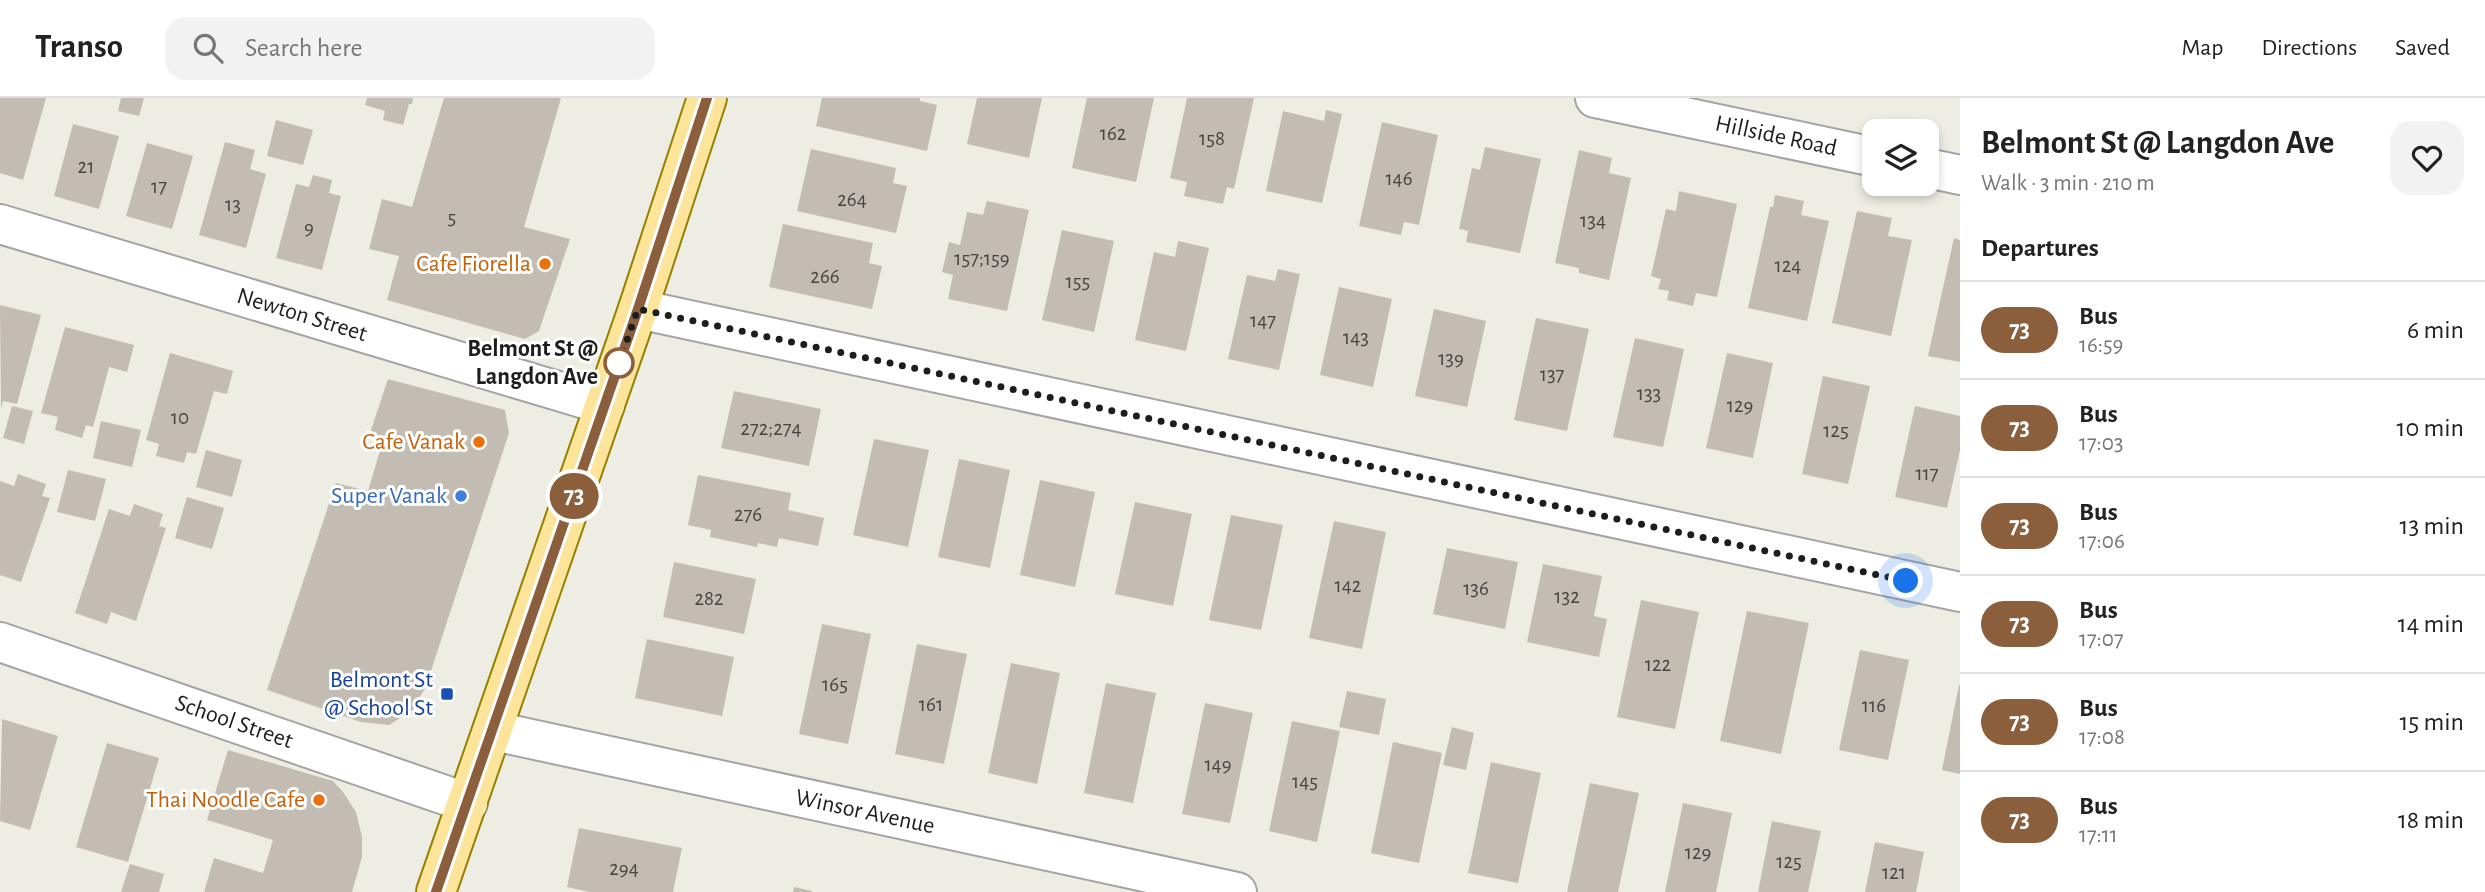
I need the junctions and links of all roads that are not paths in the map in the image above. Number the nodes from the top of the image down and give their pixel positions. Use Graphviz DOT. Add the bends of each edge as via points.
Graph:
graph roads {
  1 [pos="707,98"];
  2 [pos="1613,100"];
  3 [pos="1862,154"];
  4 [pos="1939,171"];
  5 [pos="1960,175"];
  6 [pos="0,224"];
  7 [pos="638,309"];
  8 [pos="605,405"];
  9 [pos="1960,592"];
  10 [pos="0,642"];
  11 [pos="494,731"];
  12 [pos="468,803"];
  13 [pos="436,892"];
  14 [pos="1237,892"];
  1 -- 7 [label="main road"];
  2 -- 3 [label="street, Hillside Road"];
  4 -- 5 [label="street"];
  6 -- 8 [label="street, Newton Street"];
  7 -- 8 [label="main road"];
  7 -- 9 [label="street"];
  8 -- 11 [label="main road"];
  10 -- 12 [label="street, School Street"];
  11 -- 12 [label="main road"];
  11 -- 14 [label="street, Winsor Avenue"];
  12 -- 13 [label="main road"];
}
